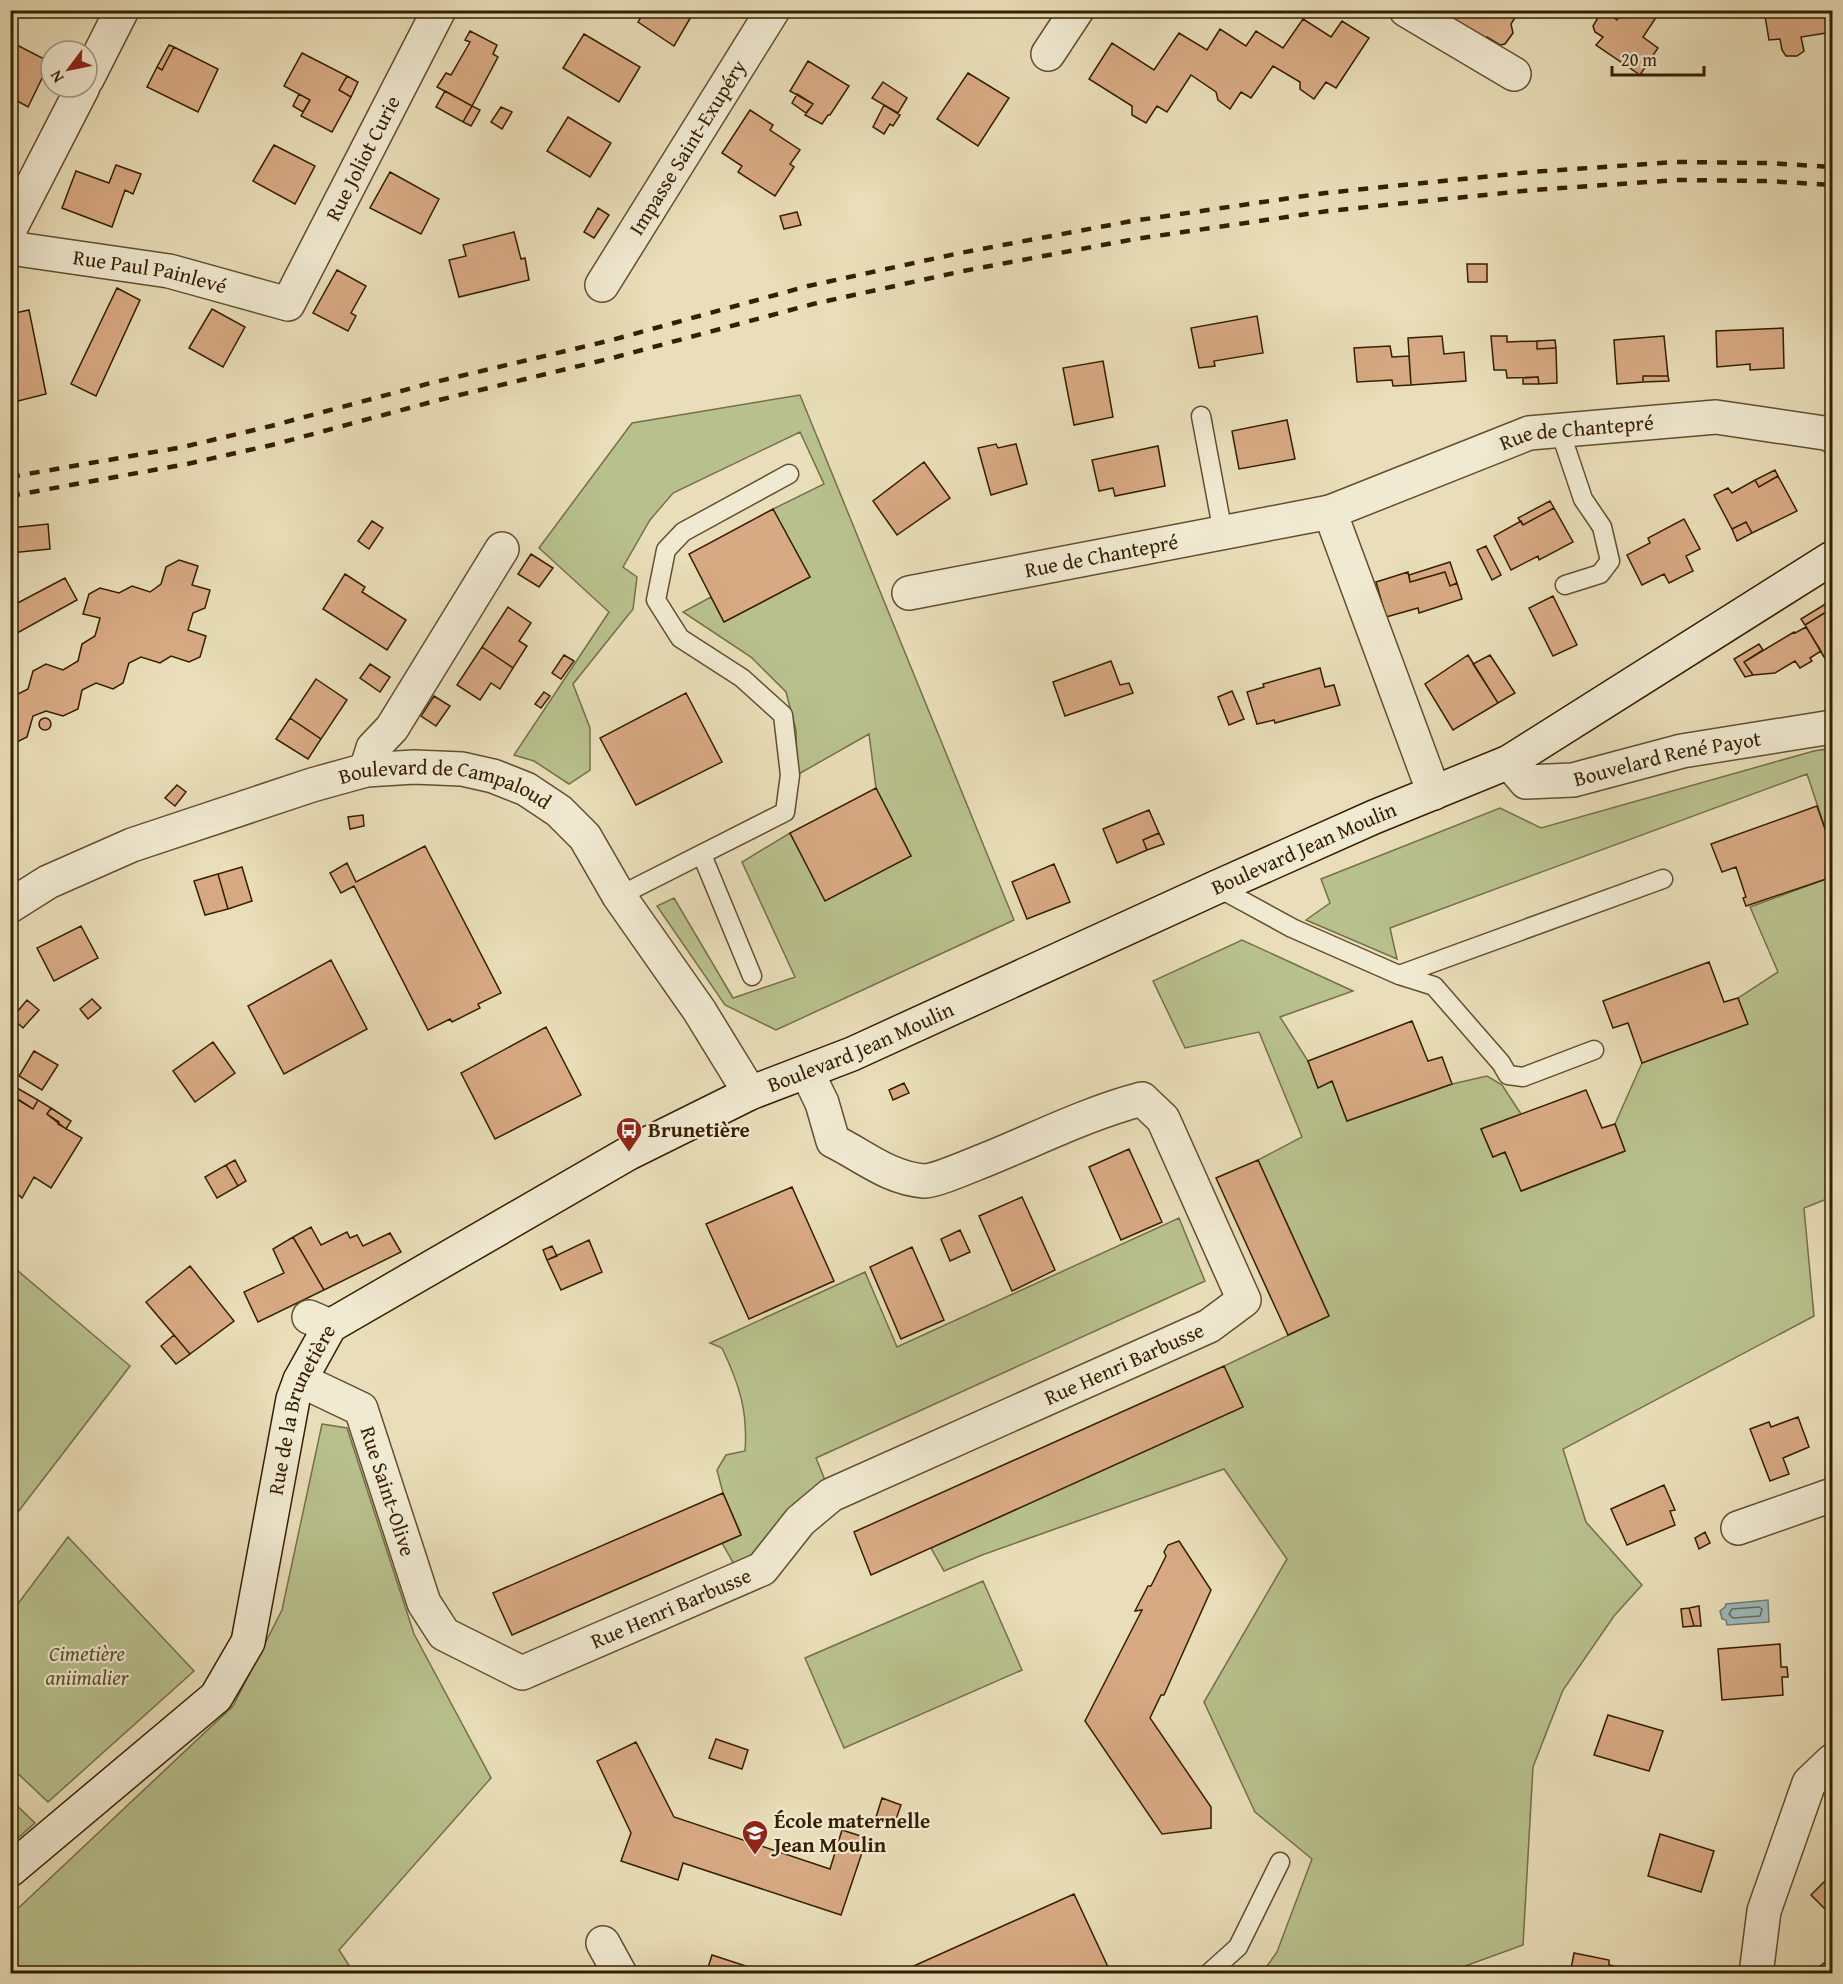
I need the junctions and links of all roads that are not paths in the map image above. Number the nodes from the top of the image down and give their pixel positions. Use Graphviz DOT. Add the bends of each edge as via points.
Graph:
graph roads {
  1 [pos="122,10"];
  2 [pos="439,10"];
  3 [pos="773,10"];
  4 [pos="1077,10"];
  5 [pos="1411,12"];
  6 [pos="1048,54"];
  7 [pos="99,55"];
  8 [pos="1514,74"];
  9 [pos="77,99"];
  10 [pos="10,229"];
  11 [pos="10,248"];
  12 [pos="602,285"];
  13 [pos="288,304"];
  14 [pos="1201,416"];
  15 [pos="1560,431"];
  16 [pos="1833,436"];
  17 [pos="789,474"];
  18 [pos="1330,512"];
  19 [pos="1223,533"];
  20 [pos="502,549"];
  21 [pos="1833,558"];
  22 [pos="1566,585"];
  23 [pos="909,593"];
  24 [pos="1833,727"];
  25 [pos="1509,762"];
  26 [pos="366,770"];
  27 [pos="1434,794"];
  28 [pos="702,855"];
  29 [pos="1663,879"];
  30 [pos="1217,887"];
  31 [pos="619,896"];
  32 [pos="10,906"];
  33 [pos="1399,975"];
  34 [pos="752,976"];
  35 [pos="1594,1050"];
  36 [pos="807,1072"];
  37 [pos="750,1093"];
  38 [pos="300,1380"];
  39 [pos="1833,1495"];
  40 [pos="1738,1528"];
  41 [pos="444,1634"];
  42 [pos="1833,1761"];
  43 [pos="1280,1862"];
  44 [pos="10,1870"];
  45 [pos="603,1943"];
  46 [pos="620,1974"];
  47 [pos="1208,1974"];
  48 [pos="1756,1974"];
  1 -- 7 [label="street"];
  2 -- 13 [label="street, Rue Joliot Curie"];
  3 -- 12 [label="street, Impasse Saint-Exupéry"];
  4 -- 6 [label="street"];
  5 -- 8 [label="street"];
  9 -- 10 [label="street"];
  11 -- 13 [label="street, Rue Paul Painlevé" via="169,271"];
  14 -- 19 [label="lane"];
  15 -- 16 [label="street, Rue de Chantepré" via="1716,417"];
  15 -- 18 [label="street, Rue de Chantepré" via="1528,433"];
  15 -- 22 [label="lane" via="1583,499 1602,527 1610,561 1600,574"];
  17 -- 28 [label="lane" via="683,532 666,550 656,600 680,638 742,678 783,715 786,735 790,775 784,812"];
  18 -- 19 [label="street, Rue de Chantepré"];
  18 -- 27 [label="street"];
  19 -- 23 [label="street, Rue de Chantepré"];
  20 -- 26 [label="street" via="392,728 373,748"];
  21 -- 25 [label="street, Boulevard Jean Moulin"];
  24 -- 25 [label="street, Bouvelard René Payot" via="1682,751 1573,780 1526,782"];
  25 -- 27 [label="street, Boulevard Jean Moulin"];
  26 -- 31 [label="street, Boulevard de Campaloud" via="462,768 526,789 559,811 585,837"];
  26 -- 32 [label="street, Boulevard de Campaloud" via="312,784 132,845 48,882"];
  27 -- 30 [label="street, Boulevard Jean Moulin"];
  28 -- 31 [label="lane"];
  28 -- 34 [label="lane"];
  29 -- 33 [label="lane"];
  30 -- 33 [label="lane" via="1292,928"];
  30 -- 36 [label="street, Boulevard Jean Moulin"];
  31 -- 37 [label="street, Boulevard de Campaloud" via="699,1010"];
  33 -- 35 [label="lane" via="1434,986 1508,1075 1522,1077"];
  36 -- 37 [label="street, Boulevard Jean Moulin"];
  36 -- 41 [label="street, Rue Henri Barbusse" via="822,1103 833,1141 882,1170 926,1181 969,1167 1106,1108 1142,1099 1162,1119 1244,1300 1209,1326 831,1495 800,1521 762,1569 522,1673"];
  37 -- 38 [label="street, Rue de la Brunetière" via="629,1153 319,1322"];
  38 -- 41 [label="street, Rue Saint-Olive" via="361,1409 424,1603"];
  38 -- 44 [label="street, Rue de la Brunetière" via="293,1399 248,1642 216,1697"];
  39 -- 40 [label="street"];
  42 -- 48 [label="street" via="1809,1783 1764,1911"];
  43 -- 47 [label="lane" via="1238,1947"];
  45 -- 46 [label="street"];
}
